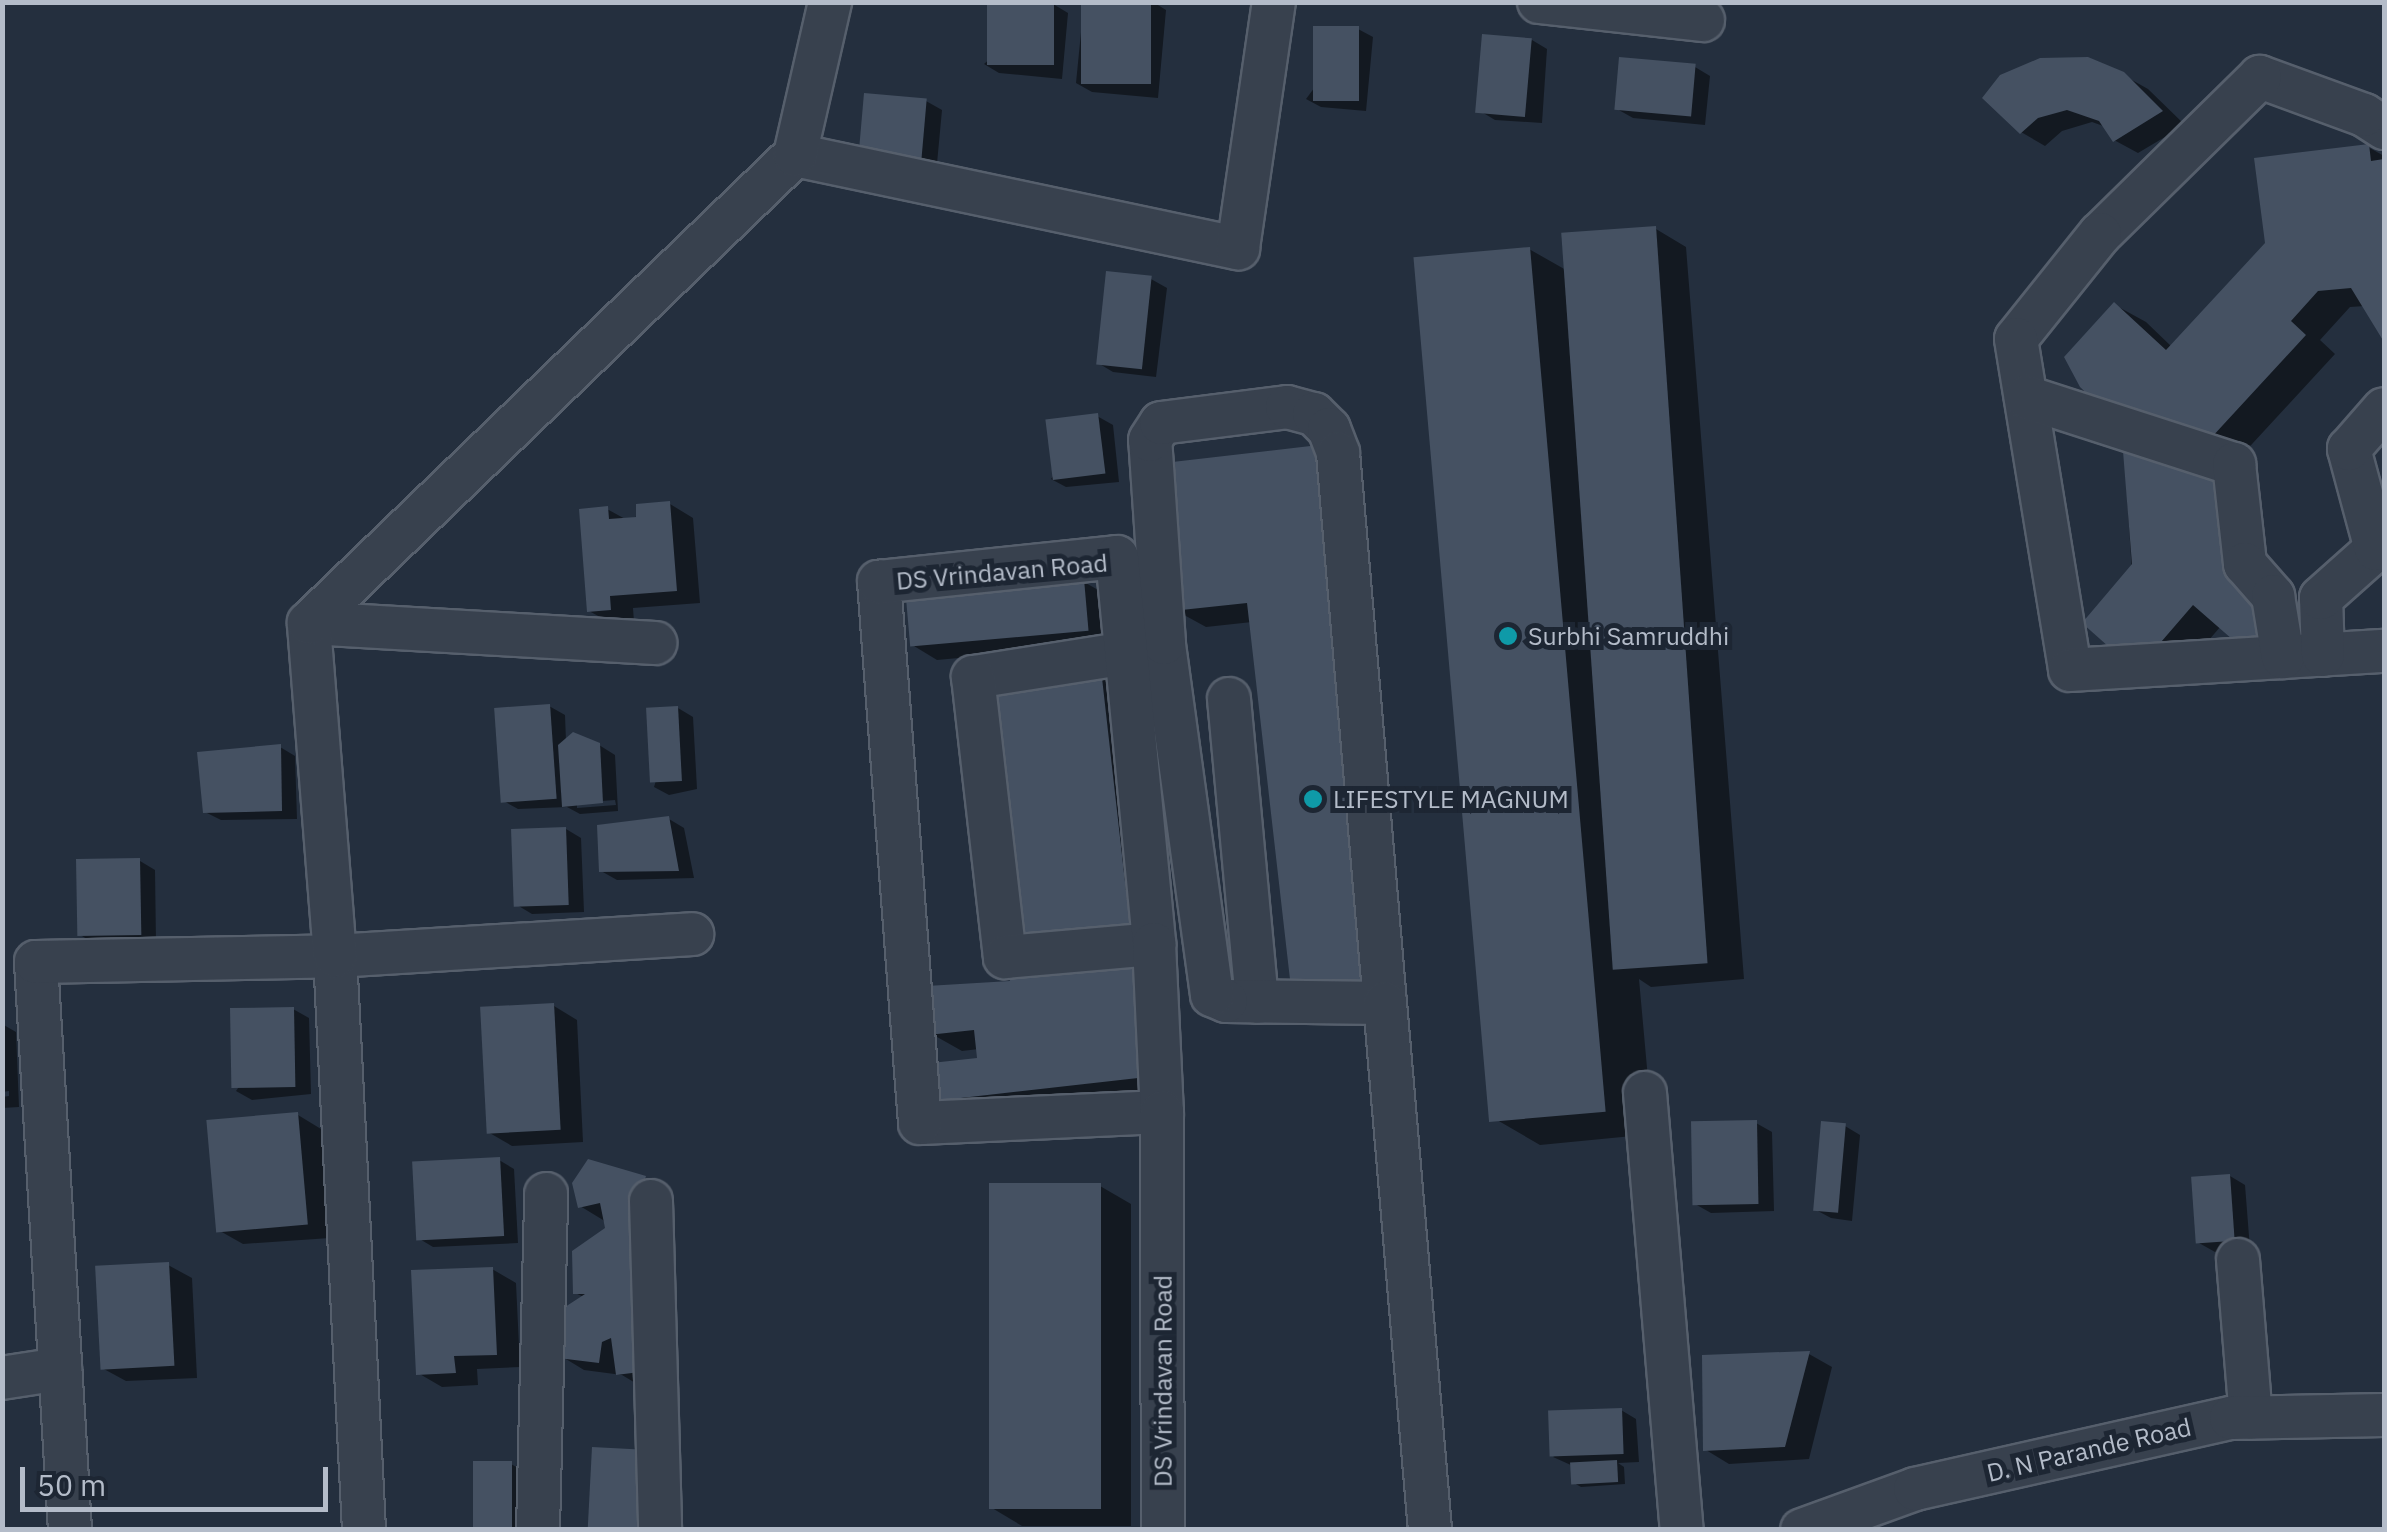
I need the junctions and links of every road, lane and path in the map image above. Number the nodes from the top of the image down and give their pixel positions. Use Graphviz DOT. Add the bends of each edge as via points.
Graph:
graph roads {
  1 [pos="830,2"];
  2 [pos="1274,2"];
  3 [pos="1540,2"];
  4 [pos="1703,20"];
  5 [pos="2384,128"];
  6 [pos="795,155"];
  7 [pos="2026,397"];
  8 [pos="2384,409"];
  9 [pos="309,624"];
  10 [pos="655,643"];
  11 [pos="2384,651"];
  12 [pos="1127,654"];
  13 [pos="2303,656"];
  14 [pos="1228,698"];
  15 [pos="692,934"];
  16 [pos="1154,944"];
  17 [pos="334,956"];
  18 [pos="1257,1002"];
  19 [pos="1385,1003"];
  20 [pos="1645,1094"];
  21 [pos="1162,1112"];
  22 [pos="546,1194"];
  23 [pos="651,1201"];
  24 [pos="2238,1260"];
  25 [pos="60,1370"];
  26 [pos="2,1378"];
  27 [pos="2384,1415"];
  28 [pos="2251,1417"];
  29 [pos="70,1530"];
  30 [pos="364,1530"];
  31 [pos="538,1530"];
  32 [pos="660,1530"];
  33 [pos="1164,1530"];
  34 [pos="1430,1530"];
  35 [pos="1682,1530"];
  36 [pos="1802,1530"];
  1 -- 6 [label="street"];
  2 -- 6 [label="street" via="1238,248"];
  3 -- 4 [label="street"];
  5 -- 7 [label="street" via="2260,77 2100,234 2016,339"];
  6 -- 9 [label="street"];
  7 -- 13 [label="street" via="2234,464 2245,564 2273,596"];
  7 -- 13 [label="street" via="2070,670"];
  8 -- 13 [label="street" via="2349,449 2376,550 2320,598"];
  9 -- 10 [label="street"];
  9 -- 17 [label="street"];
  11 -- 13 [label="street"];
  12 -- 16 [label="street, DS Vrindavan Road"];
  12 -- 16 [label="street" via="974,676 1006,957"];
  12 -- 21 [label="street, DS Vrindavan Road" via="1117,557 879,582 920,1123"];
  14 -- 18 [label="street"];
  15 -- 17 [label="street"];
  16 -- 21 [label="street, DS Vrindavan Road"];
  17 -- 25 [label="street" via="36,962"];
  17 -- 30 [label="street"];
  18 -- 19 [label="street"];
  18 -- 19 [label="street" via="1218,1000 1209,986 1164,643 1150,440 1171,420 1287,407 1314,414 1329,429 1338,454"];
  19 -- 34 [label="street"];
  20 -- 35 [label="street"];
  21 -- 33 [label="street, DS Vrindavan Road"];
  22 -- 31 [label="street"];
  23 -- 32 [label="street"];
  24 -- 28 [label="street"];
  25 -- 26 [label="street"];
  25 -- 29 [label="street"];
  27 -- 28 [label="street, D. N Parande Road"];
  28 -- 36 [label="street, D. N Parande Road" via="1914,1489"];
}
